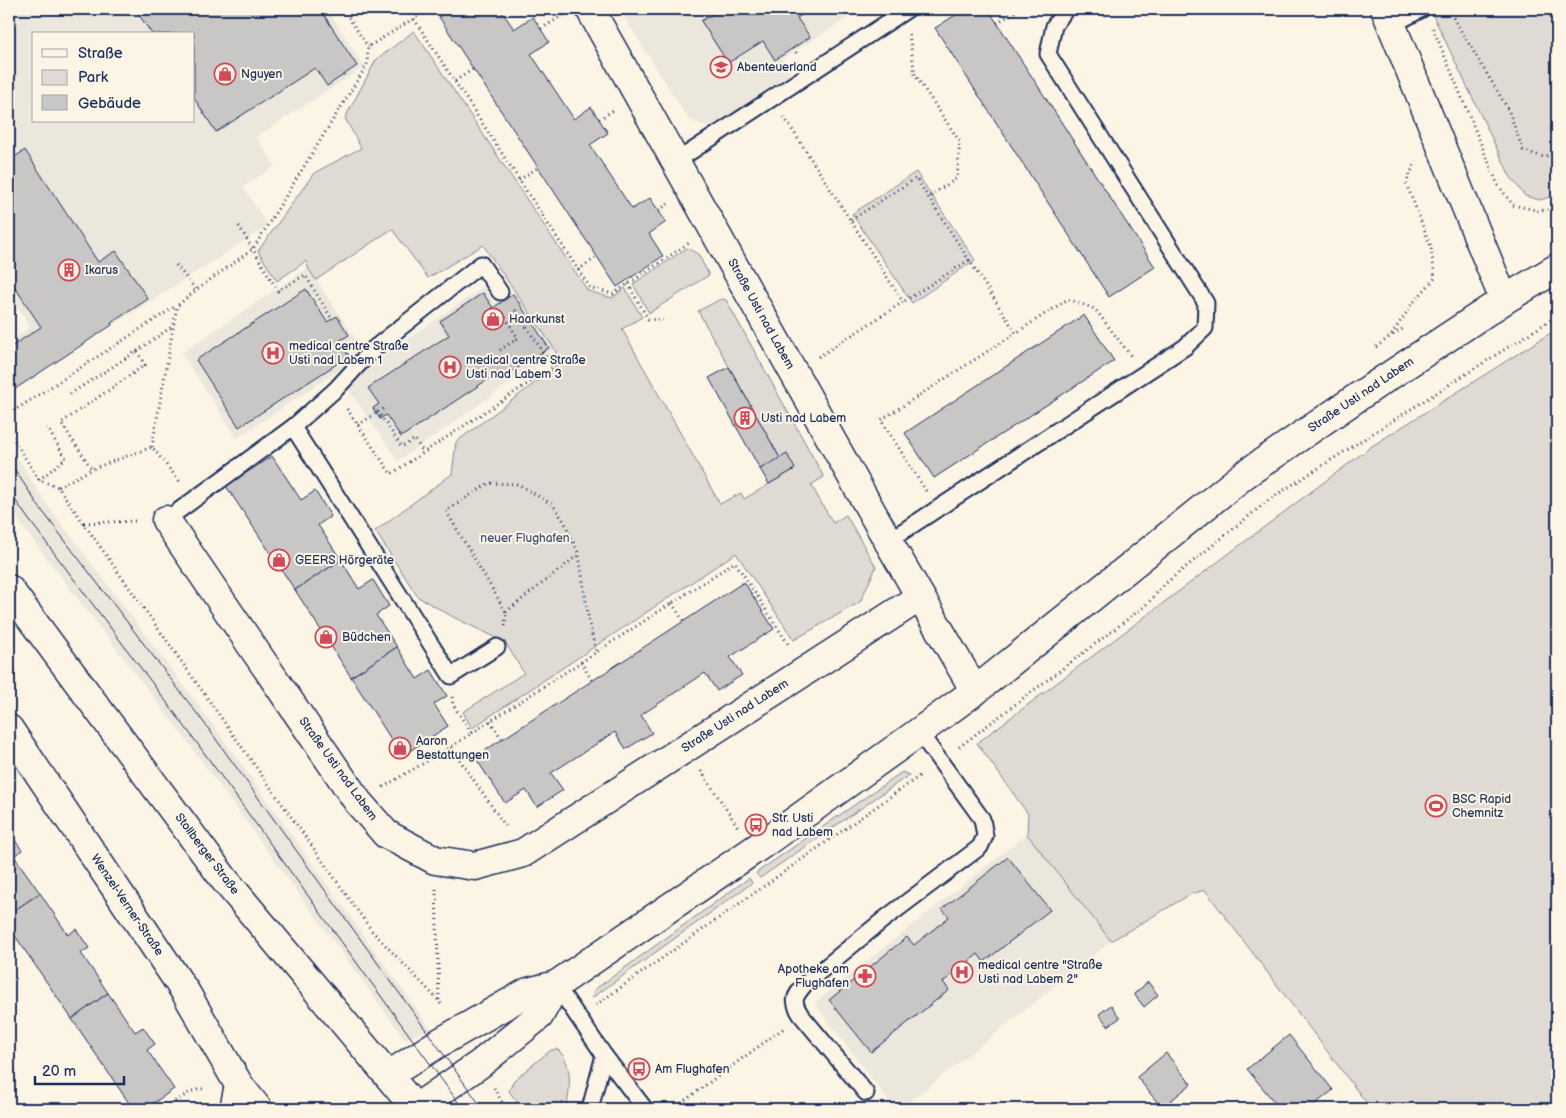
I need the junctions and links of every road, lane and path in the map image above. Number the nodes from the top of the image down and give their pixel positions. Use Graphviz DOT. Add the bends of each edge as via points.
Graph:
graph roads {
  1 [pos="343,9"];
  2 [pos="430,9"];
  3 [pos="1019,9"];
  4 [pos="1066,9"];
  5 [pos="1422,9"];
  6 [pos="1448,9"];
  7 [pos="424,10"];
  8 [pos="907,10"];
  9 [pos="577,11"];
  10 [pos="1389,17"];
  11 [pos="414,19"];
  12 [pos="997,23"];
  13 [pos="1432,26"];
  14 [pos="541,29"];
  15 [pos="368,48"];
  16 [pos="474,69"];
  17 [pos="455,81"];
  18 [pos="772,98"];
  19 [pos="1434,127"];
  20 [pos="1557,153"];
  21 [pos="676,162"];
  22 [pos="539,168"];
  23 [pos="520,180"];
  24 [pos="928,197"];
  25 [pos="1557,206"];
  26 [pos="851,220"];
  27 [pos="239,226"];
  28 [pos="712,228"];
  29 [pos="253,250"];
  30 [pos="597,257"];
  31 [pos="969,260"];
  32 [pos="176,265"];
  33 [pos="1557,268"];
  34 [pos="578,270"];
  35 [pos="628,284"];
  36 [pos="196,290"];
  37 [pos="500,292"];
  38 [pos="1504,300"];
  39 [pos="903,302"];
  40 [pos="177,306"];
  41 [pos="518,313"];
  42 [pos="503,314"];
  43 [pos="1557,316"];
  44 [pos="332,319"];
  45 [pos="663,320"];
  46 [pos="173,325"];
  47 [pos="1016,333"];
  48 [pos="1375,348"];
  49 [pos="500,350"];
  50 [pos="137,352"];
  51 [pos="794,372"];
  52 [pos="1144,374"];
  53 [pos="336,389"];
  54 [pos="70,394"];
  55 [pos="383,409"];
  56 [pos="378,412"];
  57 [pos="9,414"];
  58 [pos="358,425"];
  59 [pos="293,427"];
  60 [pos="47,428"];
  61 [pos="9,432"];
  62 [pos="152,447"];
  63 [pos="424,452"];
  64 [pos="92,469"];
  65 [pos="176,478"];
  66 [pos="38,480"];
  67 [pos="58,487"];
  68 [pos="938,509"];
  69 [pos="166,520"];
  70 [pos="83,523"];
  71 [pos="888,541"];
  72 [pos="579,555"];
  73 [pos="9,589"];
  74 [pos="920,596"];
  75 [pos="672,603"];
  76 [pos="506,612"];
  77 [pos="684,622"];
  78 [pos="497,647"];
  79 [pos="596,652"];
  80 [pos="581,662"];
  81 [pos="805,670"];
  82 [pos="451,676"];
  83 [pos="592,680"];
  84 [pos="975,691"];
  85 [pos="490,721"];
  86 [pos="9,729"];
  87 [pos="919,732"];
  88 [pos="472,733"];
  89 [pos="502,739"];
  90 [pos="451,747"];
  91 [pos="686,748"];
  92 [pos="940,761"];
  93 [pos="358,802"];
  94 [pos="753,850"];
  95 [pos="523,853"];
  96 [pos="435,860"];
  97 [pos="556,985"];
  98 [pos="801,1015"];
  99 [pos="578,1018"];
  100 [pos="604,1055"];
  101 [pos="389,1075"];
  102 [pos="866,1093"];
  103 [pos="236,1097"];
  104 [pos="162,1109"];
  105 [pos="258,1109"];
  106 [pos="416,1109"];
  107 [pos="590,1109"];
  108 [pos="645,1109"];
  109 [pos="673,1109"];
  1 -- 15 [label="path"];
  2 -- 7 [label="path"];
  3 -- 12 [label="path"];
  4 -- 52 [label="lane" via="1054,26 1048,54 1206,303 1206,328 1185,348"];
  5 -- 10 [label="lane"];
  6 -- 20 [label="path" via="1508,109 1523,150 1543,157"];
  7 -- 11 [label="path"];
  8 -- 18 [label="lane"];
  8 -- 24 [label="path" via="915,75 960,142 957,178"];
  9 -- 14 [label="path"];
  9 -- 21 [label="street, Straße Usti nad Labem"];
  10 -- 19 [label="street"];
  11 -- 15 [label="path"];
  11 -- 17 [label="path"];
  13 -- 25 [label="path" via="1498,185 1513,205 1540,211"];
  15 -- 29 [label="path" via="367,65"];
  16 -- 17 [label="path"];
  17 -- 23 [label="path"];
  18 -- 21 [label="lane"];
  18 -- 26 [label="path"];
  19 -- 38 [label="street"];
  19 -- 48 [label="path" via="1406,183 1431,247 1435,278 1412,304 1391,336"];
  21 -- 28 [label="street, Straße Usti nad Labem"];
  22 -- 23 [label="path"];
  23 -- 34 [label="path"];
  24 -- 26 [label="path" via="916,178"];
  24 -- 31 [label="path"];
  26 -- 39 [label="path"];
  27 -- 29 [label="path"];
  28 -- 35 [label="path"];
  28 -- 51 [label="street, Straße Usti nad Labem"];
  29 -- 36 [label="path"];
  29 -- 44 [label="path" via="278,291 305,275"];
  30 -- 34 [label="path"];
  31 -- 39 [label="path"];
  31 -- 47 [label="path"];
  32 -- 36 [label="path"];
  33 -- 38 [label="street, Straße Usti nad Labem"];
  34 -- 35 [label="path" via="590,288 613,294"];
  35 -- 45 [label="path" via="648,319"];
  36 -- 40 [label="path"];
  37 -- 53 [label="lane" via="481,264 372,350"];
  38 -- 84 [label="street, Straße Usti nad Labem" via="1244,475"];
  39 -- 51 [label="path"];
  40 -- 46 [label="path"];
  40 -- 57 [label="path"];
  41 -- 63 [label="path" via="553,367"];
  42 -- 49 [label="path" via="518,338"];
  43 -- 92 [label="path" via="1270,499 1166,583 1145,606"];
  46 -- 50 [label="path"];
  46 -- 62 [label="path"];
  47 -- 52 [label="path" via="1068,299 1095,310"];
  47 -- 68 [label="path" via="881,420"];
  50 -- 54 [label="path"];
  50 -- 64 [label="path" via="145,365 61,423"];
  51 -- 71 [label="street, Straße Usti nad Labem"];
  52 -- 68 [label="lane"];
  53 -- 58 [label="path"];
  53 -- 59 [label="lane"];
  55 -- 56 [label="path"];
  56 -- 58 [label="path"];
  56 -- 63 [label="path" via="402,447 415,439"];
  58 -- 63 [label="path" via="391,474"];
  59 -- 69 [label="lane"];
  59 -- 82 [label="lane"];
  60 -- 66 [label="path" via="66,458"];
  61 -- 66 [label="path"];
  62 -- 64 [label="path"];
  62 -- 65 [label="path"];
  64 -- 67 [label="path"];
  66 -- 67 [label="path"];
  67 -- 70 [label="path"];
  68 -- 71 [label="lane"];
  69 -- 70 [label="path"];
  69 -- 93 [label="street, Straße Usti nad Labem"];
  70 -- 96 [label="path" via="372,931 439,1001"];
  71 -- 74 [label="street, Straße Usti nad Labem"];
  72 -- 76 [label="path"];
  72 -- 76 [label="path" via="554,505 518,484 489,483 446,511"];
  72 -- 79 [label="path"];
  73 -- 101 [label="street, Stollberger Straße" via="224,879"];
  74 -- 81 [label="street, Straße Usti nad Labem"];
  74 -- 84 [label="street, Straße Usti nad Labem"];
  75 -- 77 [label="path"];
  75 -- 79 [label="path"];
  75 -- 81 [label="path" via="736,562"];
  76 -- 78 [label="path" via="505,642"];
  78 -- 82 [label="lane"];
  79 -- 80 [label="path"];
  80 -- 83 [label="path"];
  80 -- 85 [label="path"];
  81 -- 91 [label="street, Straße Usti nad Labem"];
  82 -- 88 [label="path" via="453,705"];
  84 -- 87 [label="street, Straße Usti nad Labem"];
  85 -- 88 [label="path"];
  85 -- 89 [label="path"];
  86 -- 103 [label="street, Wenzel-Verner-Straße" via="186,993"];
  87 -- 92 [label="lane"];
  87 -- 94 [label="street, Straße Usti nad Labem"];
  88 -- 90 [label="path"];
  90 -- 93 [label="path"];
  90 -- 95 [label="path"];
  91 -- 94 [label="path"];
  91 -- 95 [label="street, Straße Usti nad Labem"];
  92 -- 98 [label="lane" via="982,819 985,836 980,847 883,920 806,984 796,996 795,1006"];
  92 -- 99 [label="path"];
  93 -- 96 [label="street, Straße Usti nad Labem" via="386,834"];
  94 -- 97 [label="street, Straße Usti nad Labem"];
  95 -- 96 [label="street, Straße Usti nad Labem" via="475,866"];
  97 -- 99 [label="lane"];
  97 -- 101 [label="street, Straße Usti nad Labem" via="528,992"];
  97 -- 106 [label="street, Straße Usti nad Labem" via="539,1016 480,1064"];
  98 -- 102 [label="lane"];
  98 -- 109 [label="path"];
  99 -- 100 [label="lane"];
  100 -- 107 [label="lane"];
  100 -- 108 [label="lane"];
  101 -- 106 [label="street, Stollberger Straße"];
  103 -- 104 [label="path" via="210,1087 192,1091"];
  103 -- 105 [label="street, Wenzel-Verner-Straße"];
}
